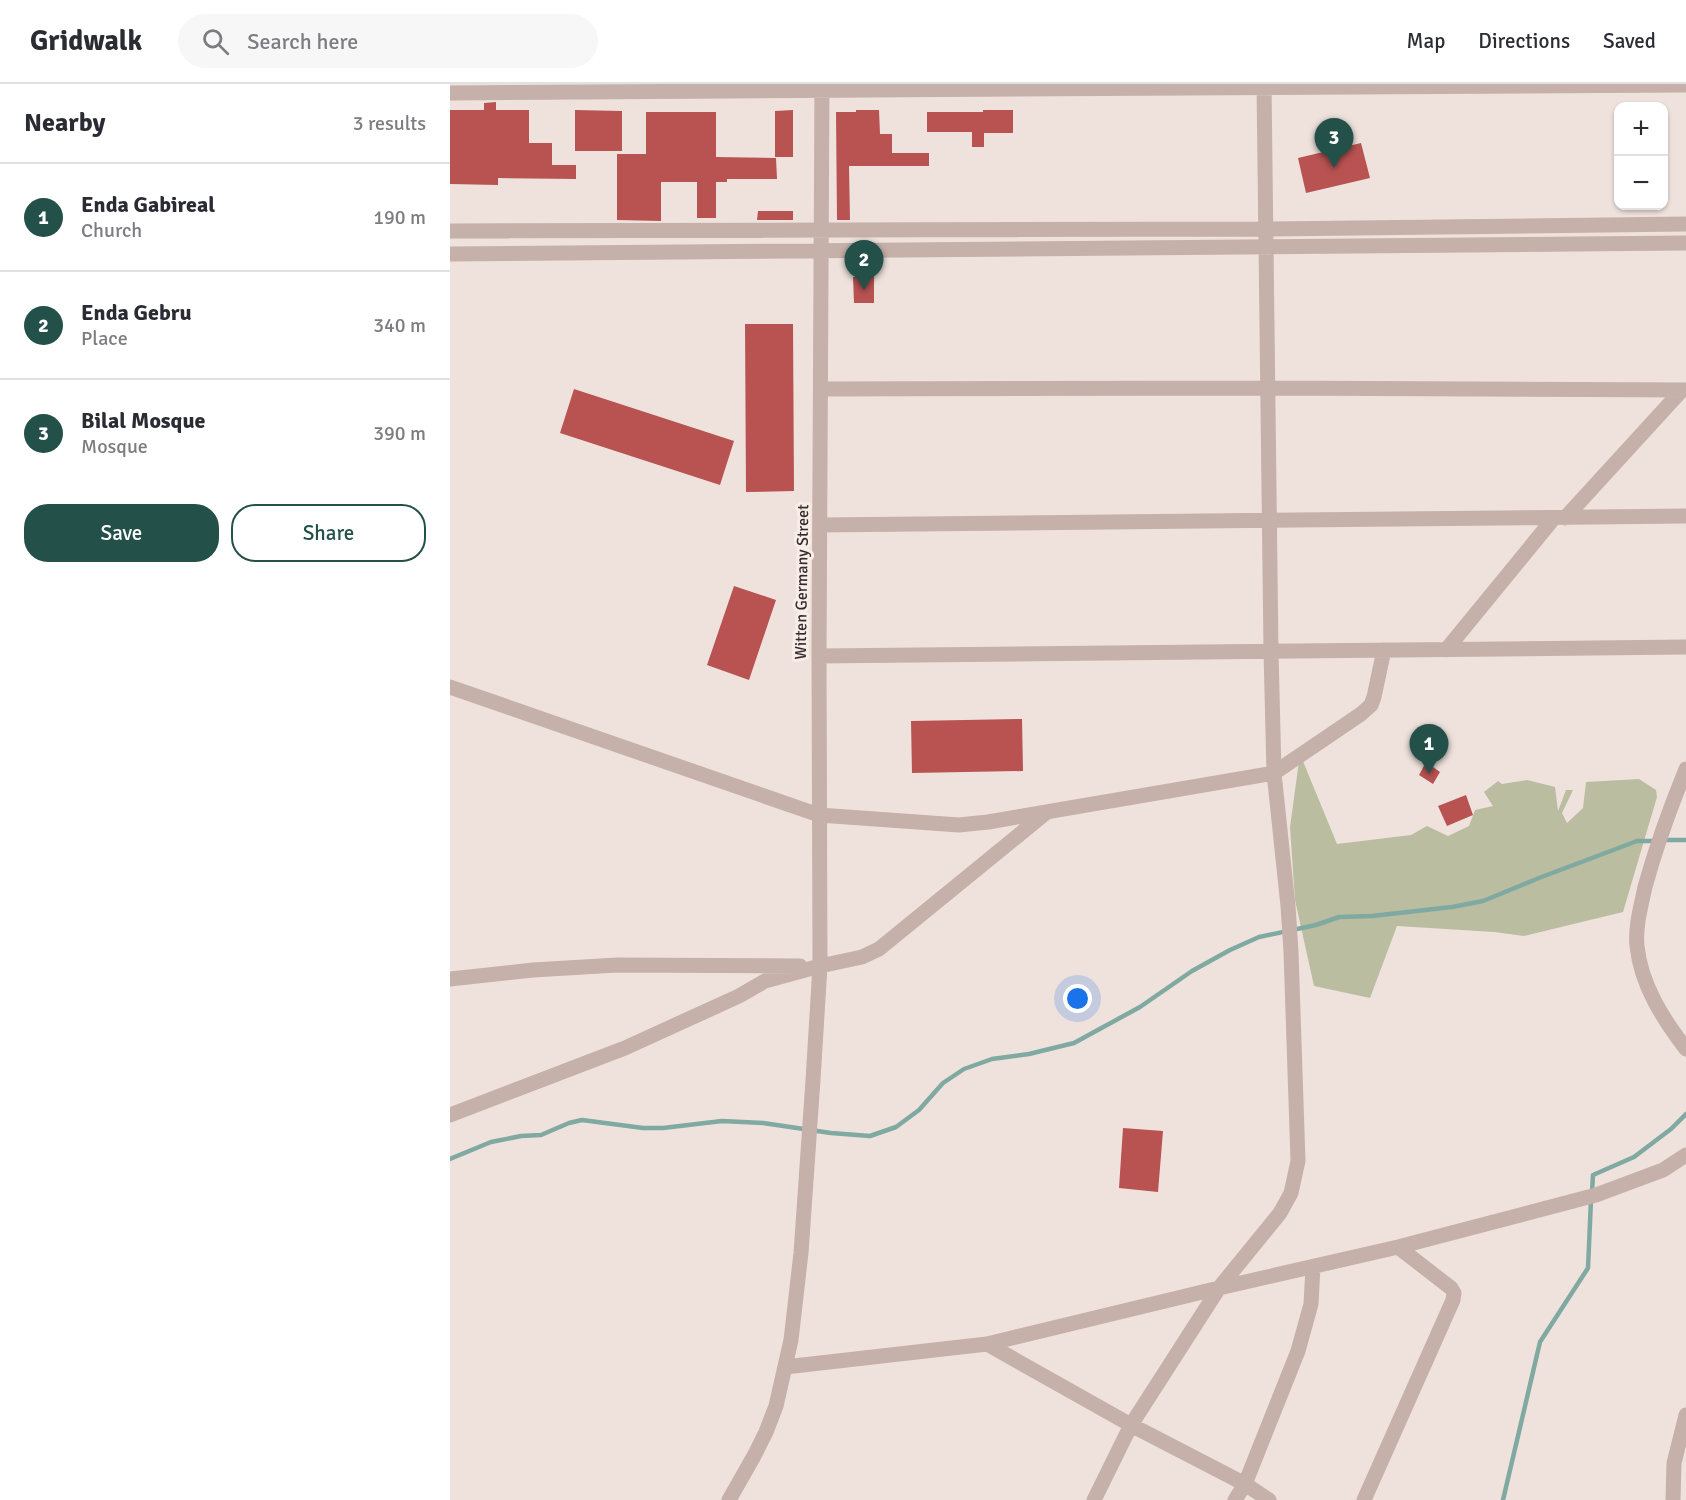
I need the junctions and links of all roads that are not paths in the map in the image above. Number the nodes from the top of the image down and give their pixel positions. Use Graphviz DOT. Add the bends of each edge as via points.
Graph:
graph roads {
  1 [pos="1264,85"];
  2 [pos="1686,85"];
  3 [pos="821,88"];
  4 [pos="450,93"];
  5 [pos="1686,224"];
  6 [pos="1481,226"];
  7 [pos="1266,229"];
  8 [pos="822,230"];
  9 [pos="450,231"];
  10 [pos="485,231"];
  11 [pos="1686,243"];
  12 [pos="1481,245"];
  13 [pos="1267,247"];
  14 [pos="820,251"];
  15 [pos="450,254"];
  16 [pos="483,254"];
  17 [pos="1268,388"];
  18 [pos="821,389"];
  19 [pos="1684,390"];
  20 [pos="1686,516"];
  21 [pos="1559,518"];
  22 [pos="1269,520"];
  23 [pos="820,525"];
  24 [pos="1686,647"];
  25 [pos="1384,650"];
  26 [pos="1446,650"];
  27 [pos="1270,651"];
  28 [pos="819,656"];
  29 [pos="450,687"];
  30 [pos="1686,770"];
  31 [pos="1274,772"];
  32 [pos="1048,811"];
  33 [pos="819,815"];
  34 [pos="820,966"];
  35 [pos="450,979"];
  36 [pos="1686,1049"];
  37 [pos="450,1115"];
  38 [pos="1686,1155"];
  39 [pos="1398,1247"];
  40 [pos="1313,1267"];
  41 [pos="1219,1288"];
  42 [pos="987,1344"];
  43 [pos="785,1367"];
  44 [pos="1686,1415"];
  45 [pos="1131,1425"];
  46 [pos="1680,1463"];
  47 [pos="1245,1484"];
  48 [pos="729,1500"];
  49 [pos="1094,1500"];
  50 [pos="1235,1500"];
  51 [pos="1269,1500"];
  52 [pos="1364,1500"];
  53 [pos="1673,1500"];
  1 -- 2 [label="street"];
  1 -- 3 [label="street"];
  1 -- 7 [label="street"];
  3 -- 4 [label="street"];
  3 -- 8 [label="street, Witten Germany Street"];
  5 -- 6 [label="street"];
  6 -- 7 [label="street"];
  6 -- 12 [label="street"];
  7 -- 8 [label="street"];
  7 -- 13 [label="street"];
  8 -- 10 [label="street"];
  8 -- 14 [label="street, Witten Germany Street"];
  9 -- 10 [label="street"];
  10 -- 16 [label="street"];
  11 -- 12 [label="street"];
  12 -- 13 [label="street"];
  13 -- 14 [label="street"];
  13 -- 17 [label="street"];
  14 -- 16 [label="street"];
  14 -- 18 [label="street, Witten Germany Street"];
  15 -- 16 [label="street"];
  17 -- 18 [label="street"];
  17 -- 19 [label="street"];
  17 -- 22 [label="street"];
  18 -- 23 [label="street, Witten Germany Street"];
  19 -- 21 [label="street"];
  20 -- 21 [label="street"];
  21 -- 22 [label="street"];
  21 -- 26 [label="street"];
  22 -- 23 [label="street"];
  22 -- 27 [label="street"];
  23 -- 28 [label="street, Witten Germany Street"];
  24 -- 26 [label="street"];
  25 -- 26 [label="street"];
  25 -- 27 [label="street"];
  25 -- 31 [label="street" via="1371,705"];
  27 -- 28 [label="street"];
  27 -- 31 [label="street"];
  28 -- 33 [label="street, Witten Germany Street"];
  29 -- 33 [label="street"];
  30 -- 36 [label="street" via="1654,854 1639,912 1636,944 1653,996 1666,1023"];
  31 -- 32 [label="street"];
  31 -- 41 [label="street" via="1291,952 1298,1161 1291,1193 1280,1213"];
  32 -- 33 [label="street" via="959,825"];
  32 -- 34 [label="street" via="879,949"];
  33 -- 34 [label="street, Witten Germany Street"];
  34 -- 35 [label="street" via="617,964"];
  34 -- 37 [label="street" via="765,981 625,1048"];
  34 -- 43 [label="street, Witten Germany Street" via="796,1303"];
  38 -- 39 [label="street" via="1663,1170 1596,1195"];
  39 -- 40 [label="street"];
  39 -- 52 [label="street" via="1454,1293"];
  40 -- 41 [label="street"];
  40 -- 47 [label="street" via="1311,1304 1298,1351"];
  41 -- 42 [label="street"];
  41 -- 45 [label="street"];
  42 -- 43 [label="street"];
  42 -- 45 [label="street"];
  43 -- 48 [label="street, Witten Germany Street" via="766,1432"];
  44 -- 46 [label="street"];
  45 -- 47 [label="street"];
  45 -- 49 [label="street"];
  46 -- 53 [label="street"];
  47 -- 50 [label="street"];
  47 -- 51 [label="street"];
}
